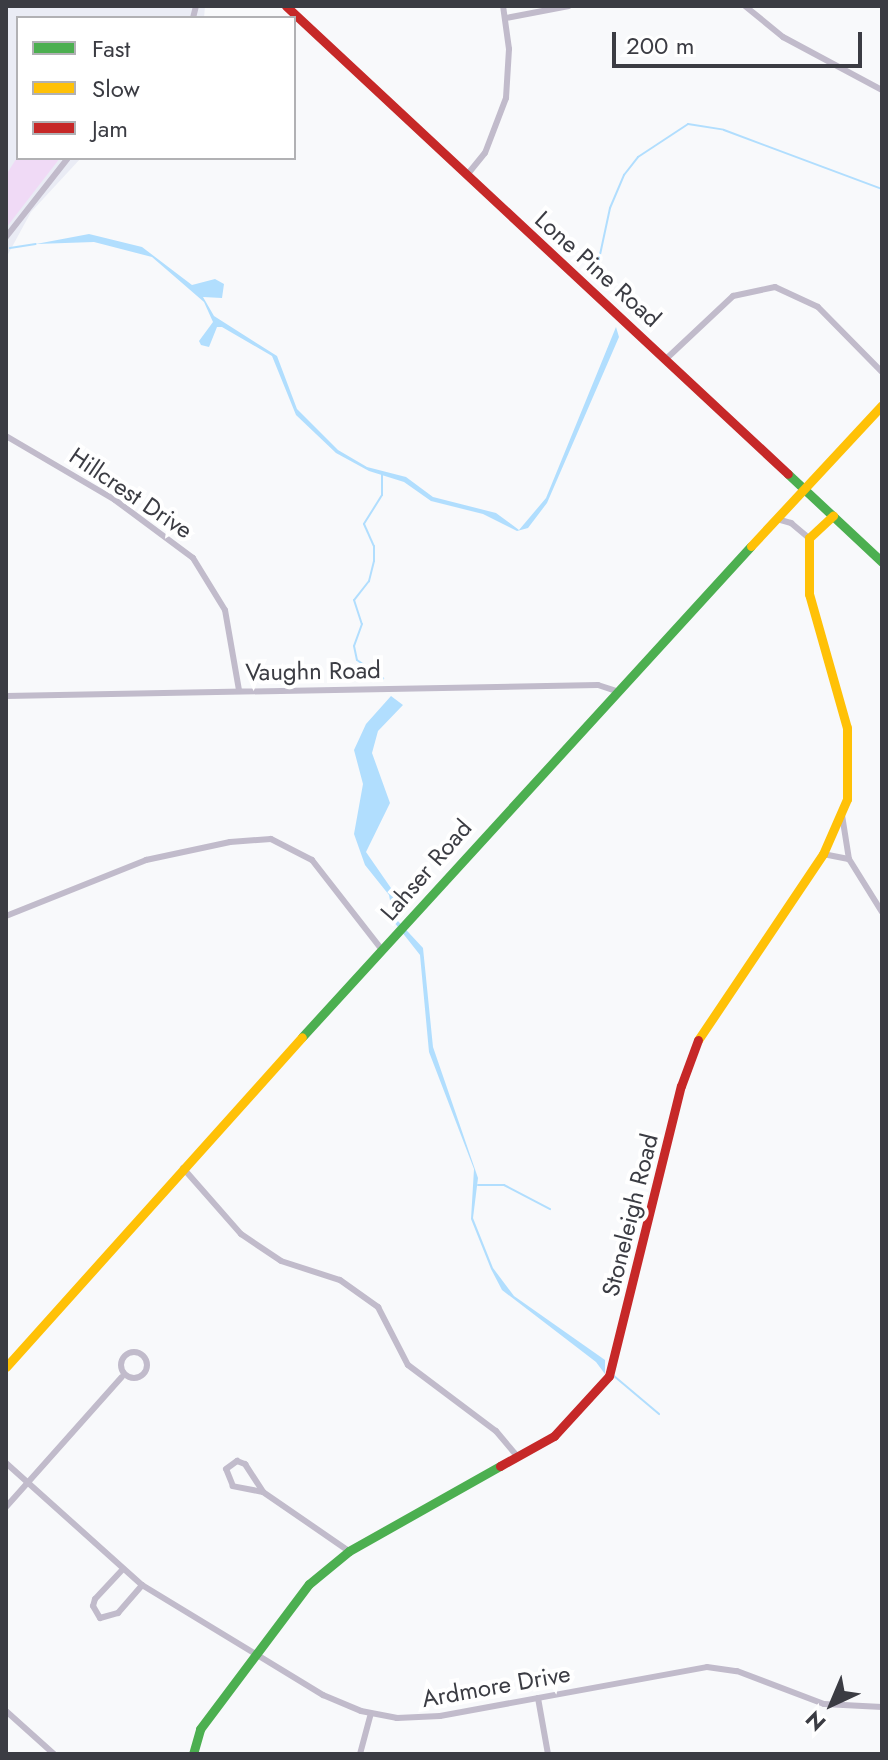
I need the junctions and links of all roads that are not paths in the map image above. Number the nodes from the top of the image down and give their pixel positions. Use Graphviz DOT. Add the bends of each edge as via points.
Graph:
graph roads {
  1 [pos="286,6"];
  2 [pos="503,6"];
  3 [pos="569,6"];
  4 [pos="745,6"];
  5 [pos="506,18"];
  6 [pos="882,90"];
  7 [pos="66,160"];
  8 [pos="465,177"];
  9 [pos="6,237"];
  10 [pos="666,359"];
  11 [pos="882,372"];
  12 [pos="882,405"];
  13 [pos="7,436"];
  14 [pos="804,490"];
  15 [pos="833,516"];
  16 [pos="777,519"];
  17 [pos="809,538"];
  18 [pos="882,562"];
  19 [pos="239,690"];
  20 [pos="619,692"];
  21 [pos="6,696"];
  22 [pos="842,814"];
  23 [pos="823,854"];
  24 [pos="849,859"];
  25 [pos="882,912"];
  26 [pos="6,916"];
  27 [pos="382,950"];
  28 [pos="183,1168"];
  29 [pos="6,1367"];
  30 [pos="122,1377"];
  31 [pos="518,1457"];
  32 [pos="6,1463"];
  33 [pos="28,1483"];
  34 [pos="263,1492"];
  35 [pos="6,1507"];
  36 [pos="349,1551"];
  37 [pos="123,1569"];
  38 [pos="142,1585"];
  39 [pos="255,1654"];
  40 [pos="538,1698"];
  41 [pos="882,1707"];
  42 [pos="6,1711"];
  43 [pos="371,1713"];
  44 [pos="54,1754"];
  45 [pos="193,1754"];
  46 [pos="360,1754"];
  47 [pos="548,1754"];
  1 -- 8 [label="street, Lone Pine Road"];
  2 -- 5 [label="street"];
  3 -- 5 [label="street"];
  4 -- 6 [label="street" via="783,37"];
  5 -- 8 [label="street" via="509,74 504,108 485,153"];
  7 -- 9 [label="street"];
  8 -- 10 [label="street, Lone Pine Road"];
  10 -- 11 [label="street" via="733,296 775,287 818,307"];
  10 -- 14 [label="street, Lone Pine Road"];
  12 -- 14 [label="street, Lahser Road"];
  13 -- 19 [label="street, Hillcrest Drive" via="115,500 193,558 225,610"];
  14 -- 15 [label="street, Lone Pine Road"];
  14 -- 16 [label="street, Lahser Road"];
  15 -- 17 [label="street"];
  15 -- 18 [label="street, Lone Pine Road"];
  16 -- 17 [label="street"];
  16 -- 20 [label="street, Lahser Road"];
  17 -- 22 [label="street, Stoneleigh Road" via="810,602 847,728"];
  19 -- 20 [label="street, Vaughn Road" via="598,685"];
  19 -- 21 [label="street, Vaughn Road"];
  20 -- 27 [label="street, Lahser Road"];
  22 -- 23 [label="street, Stoneleigh Road"];
  22 -- 24 [label="street"];
  23 -- 24 [label="street"];
  23 -- 31 [label="street, Stoneleigh Road" via="703,1026 681,1086 609,1376 562,1429"];
  24 -- 25 [label="street"];
  26 -- 27 [label="street" via="146,860 271,839 312,860"];
  27 -- 28 [label="street, Lahser Road"];
  28 -- 29 [label="street, Lahser Road"];
  28 -- 31 [label="street" via="253,1243 281,1261 340,1280 378,1307 408,1365 496,1431"];
  30 -- 30 [label="street" via="123,1358 130,1352 142,1354 147,1361 144,1373"];
  30 -- 33 [label="street"];
  31 -- 36 [label="street, Stoneleigh Road"];
  32 -- 33 [label="street, Ardmore Drive"];
  33 -- 35 [label="street"];
  33 -- 37 [label="street, Ardmore Drive"];
  34 -- 34 [label="street" via="245,1464 237,1461 226,1469 233,1486"];
  34 -- 36 [label="street"];
  36 -- 39 [label="street, Stoneleigh Road" via="309,1584"];
  37 -- 38 [label="street, Ardmore Drive"];
  37 -- 38 [label="street" via="95,1599 100,1618 118,1613"];
  38 -- 39 [label="street, Ardmore Drive"];
  39 -- 43 [label="street, Ardmore Drive" via="323,1695"];
  39 -- 45 [label="street, Stoneleigh Road" via="200,1729"];
  40 -- 41 [label="street, Ardmore Drive" via="707,1667 737,1671 824,1704"];
  40 -- 43 [label="street, Ardmore Drive" via="440,1716"];
  40 -- 47 [label="street"];
  42 -- 44 [label="street"];
  43 -- 46 [label="street"];
}
